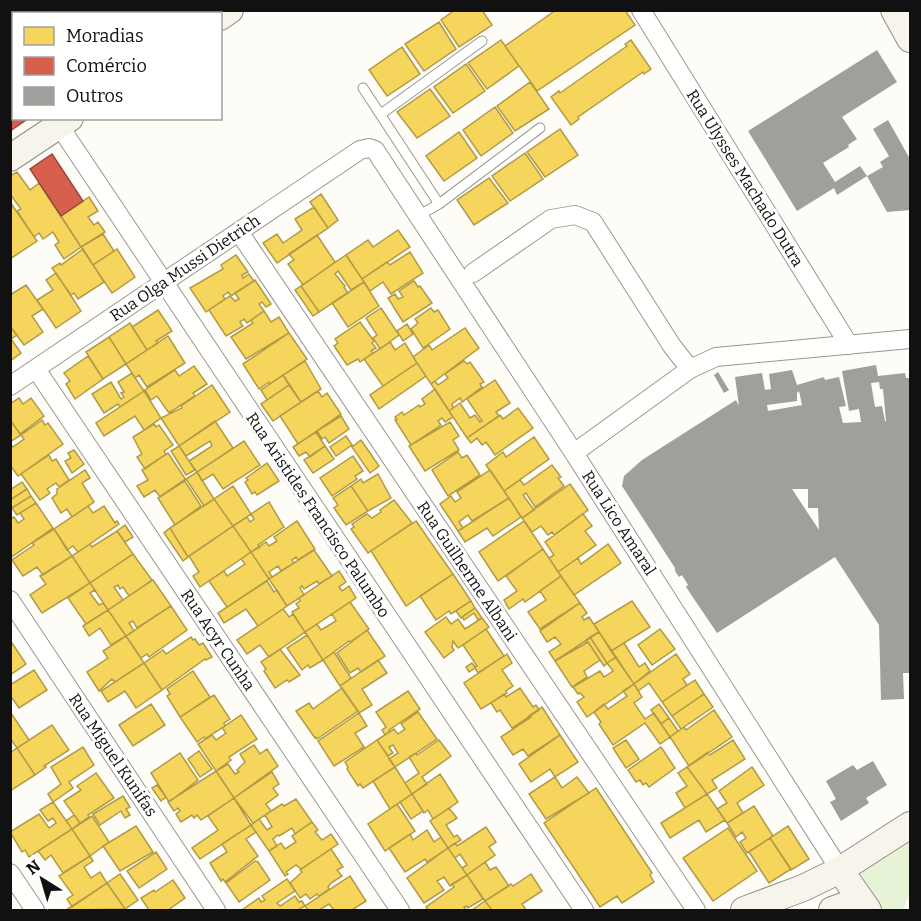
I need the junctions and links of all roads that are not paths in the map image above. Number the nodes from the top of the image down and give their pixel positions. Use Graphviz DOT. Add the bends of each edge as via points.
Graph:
graph roads {
  1 [pos="641,10"];
  2 [pos="482,41"];
  3 [pos="363,88"];
  4 [pos="381,114"];
  5 [pos="61,121"];
  6 [pos="540,128"];
  7 [pos="360,150"];
  8 [pos="10,158"];
  9 [pos="439,204"];
  10 [pos="418,216"];
  11 [pos="239,232"];
  12 [pos="473,273"];
  13 [pos="163,283"];
  14 [pos="910,339"];
  15 [pos="849,345"];
  16 [pos="36,369"];
  17 [pos="690,369"];
  18 [pos="10,386"];
  19 [pos="574,453"];
  20 [pos="10,600"];
  21 [pos="910,825"];
  22 [pos="840,870"];
  23 [pos="10,873"];
  24 [pos="864,905"];
  25 [pos="35,910"];
  26 [pos="216,910"];
  27 [pos="400,910"];
  28 [pos="584,910"];
  29 [pos="696,910"];
  30 [pos="744,910"];
  31 [pos="832,910"];
  1 -- 15 [label="street, Rua Ulysses Machado Dutra"];
  2 -- 4 [label="lane"];
  3 -- 4 [label="lane"];
  4 -- 9 [label="lane"];
  5 -- 8 [label="main road"];
  5 -- 13 [label="street, Rua Aristides Francisco Palumbo"];
  6 -- 9 [label="lane"];
  7 -- 10 [label="street, Rua Lico Amaral" via="369,148 378,153"];
  7 -- 11 [label="street, Rua Olga Mussi Dietrich"];
  9 -- 10 [label="lane"];
  10 -- 19 [label="street, Rua Lico Amaral"];
  11 -- 13 [label="street, Rua Olga Mussi Dietrich"];
  11 -- 29 [label="street, Rua Guilherme Albani"];
  12 -- 17 [label="street" via="551,219 575,215 593,222"];
  13 -- 16 [label="street, Rua Olga Mussi Dietrich"];
  13 -- 28 [label="street, Rua Aristides Francisco Palumbo"];
  14 -- 15 [label="street"];
  15 -- 17 [label="street" via="716,357"];
  16 -- 18 [label="street, Rua Olga Mussi Dietrich"];
  16 -- 27 [label="street, Rua Acyr Cunha"];
  17 -- 19 [label="street"];
  19 -- 22 [label="street, Rua Lico Amaral"];
  20 -- 26 [label="street, Rua Miguel Kunifas"];
  21 -- 22 [label="main road"];
  22 -- 24 [label="main road, Rua Lico Amaral"];
  22 -- 30 [label="main road"];
  23 -- 25 [label="street"];
  24 -- 31 [label="main road"];
}
